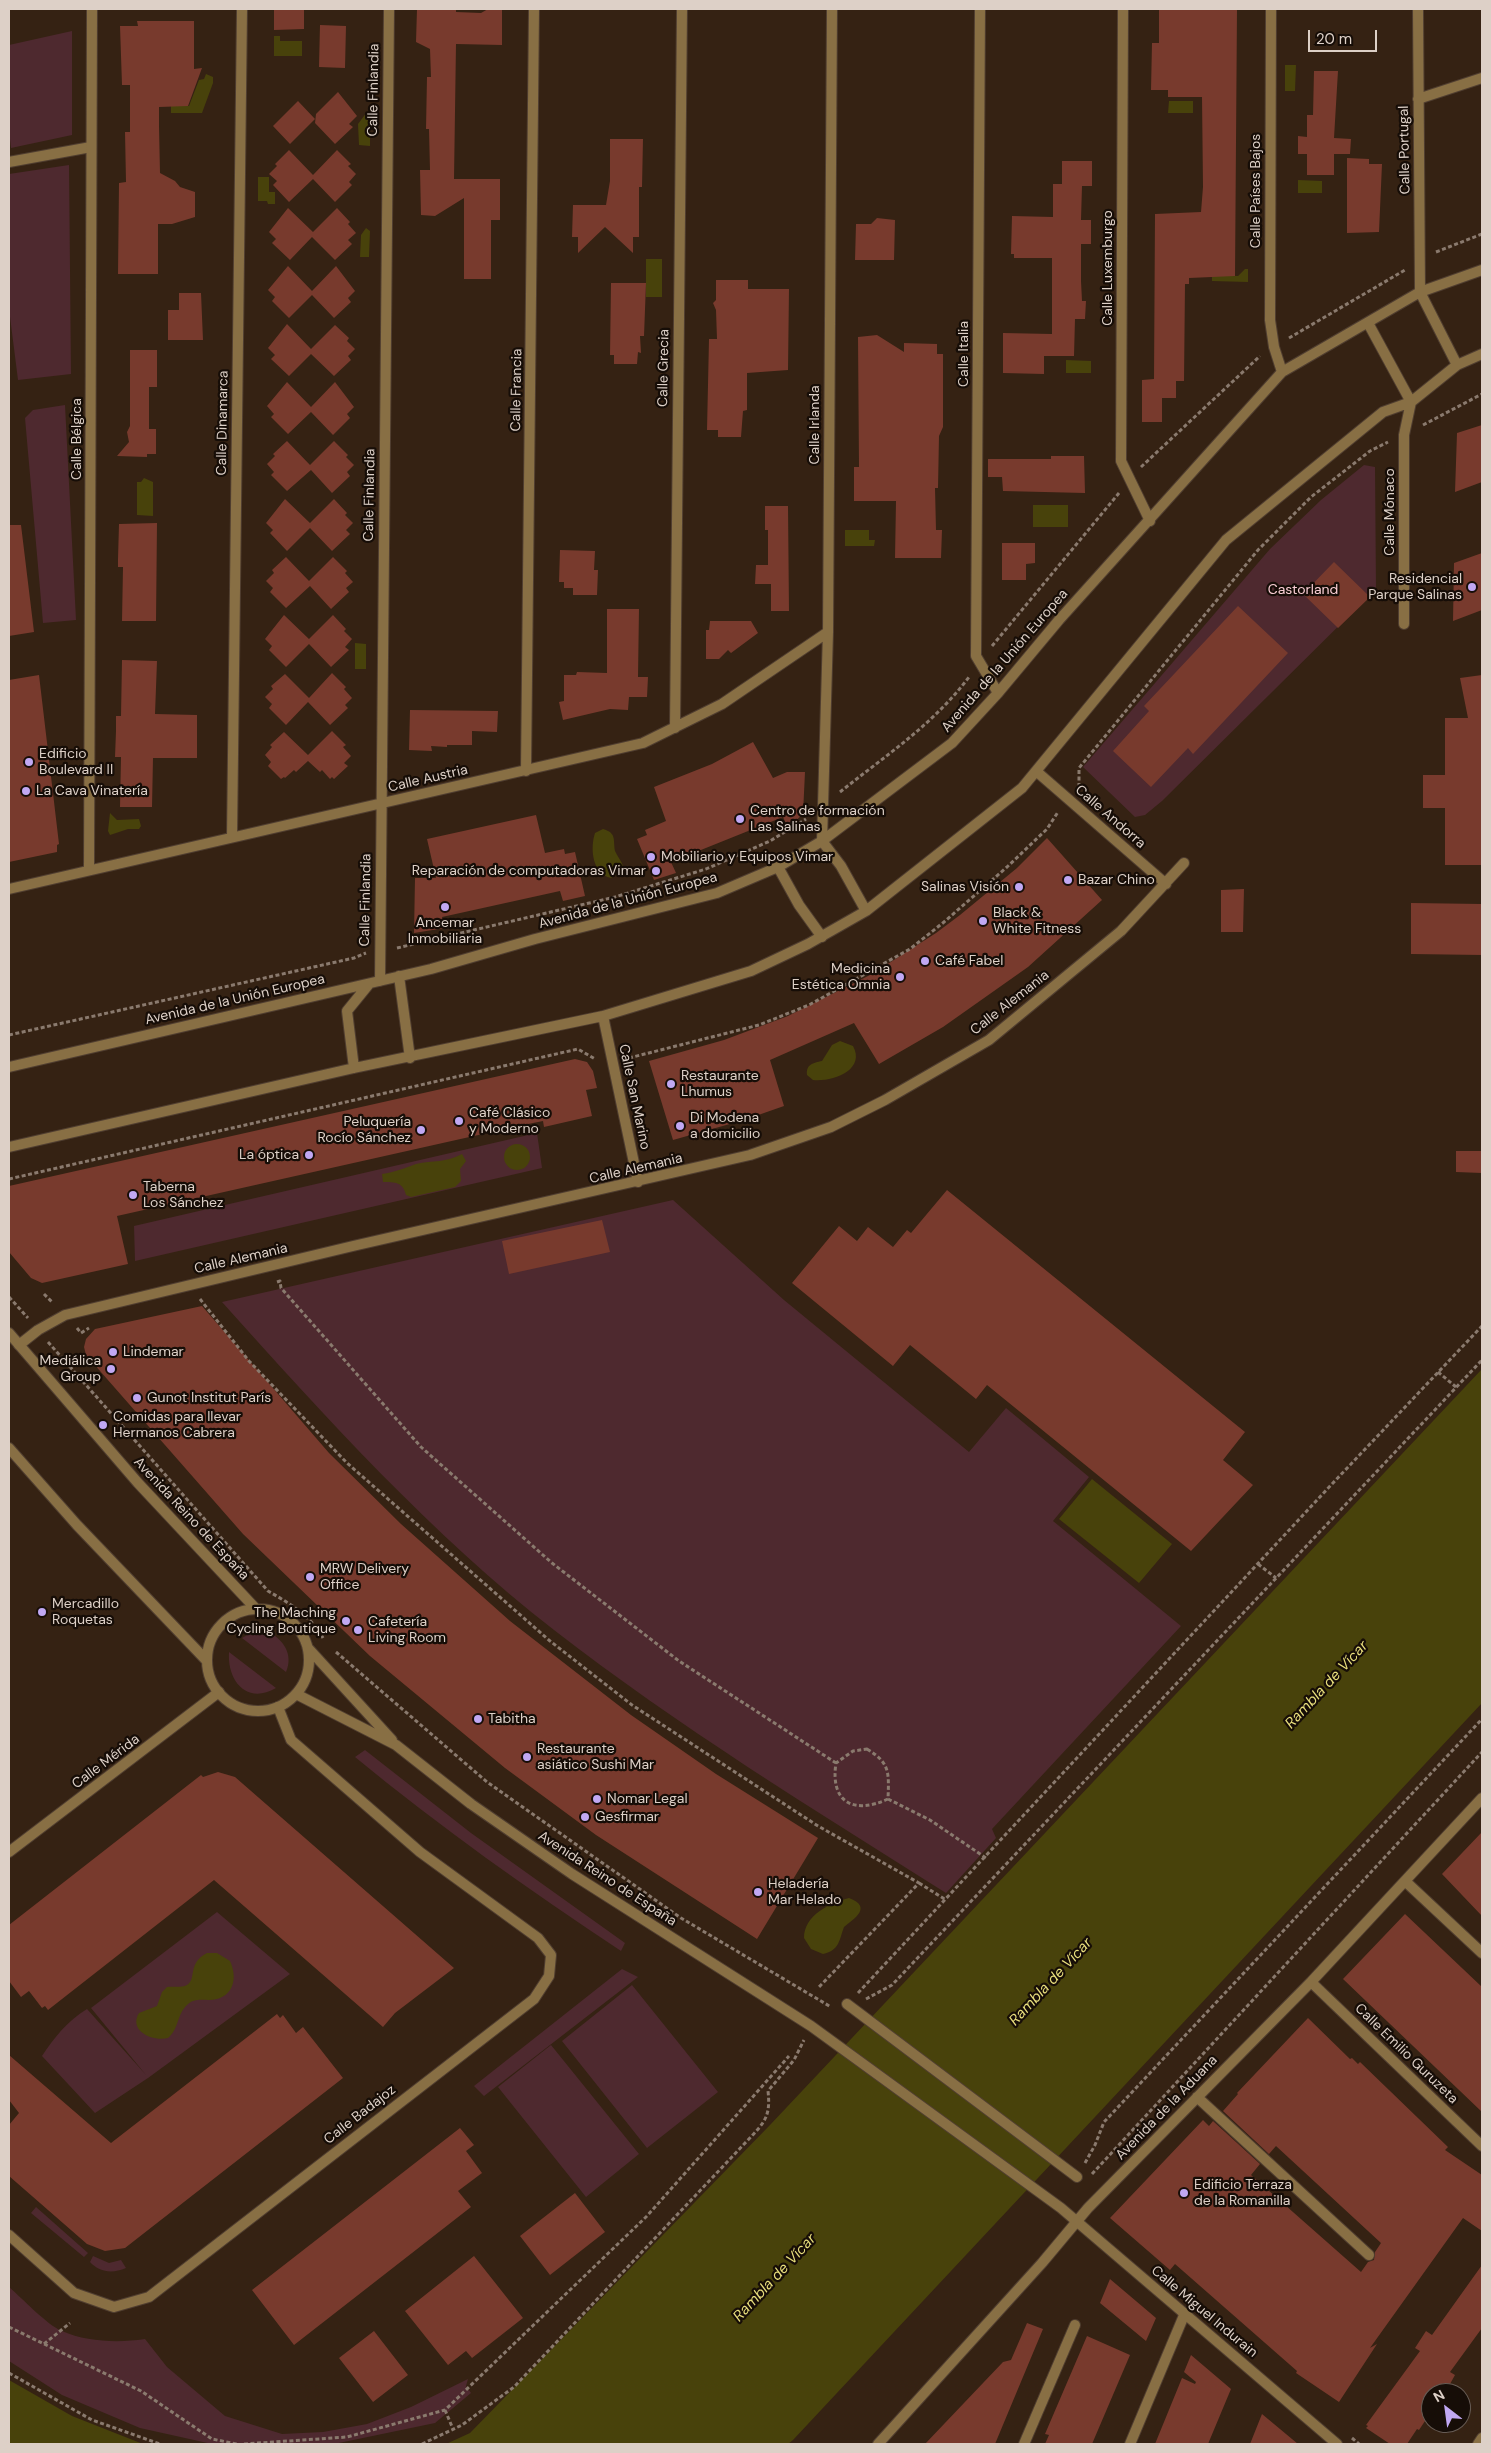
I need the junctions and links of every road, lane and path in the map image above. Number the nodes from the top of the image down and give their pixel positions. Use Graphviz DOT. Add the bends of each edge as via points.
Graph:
graph roads {
  1 [pos="92,9"];
  2 [pos="242,9"];
  3 [pos="389,9"];
  4 [pos="534,9"];
  5 [pos="682,9"];
  6 [pos="832,9"];
  7 [pos="980,9"];
  8 [pos="1123,9"];
  9 [pos="1271,9"];
  10 [pos="1418,9"];
  11 [pos="1482,78"];
  12 [pos="1418,99"];
  13 [pos="91,147"];
  14 [pos="9,162"];
  15 [pos="1482,234"];
  16 [pos="1420,262"];
  17 [pos="1482,270"];
  18 [pos="1420,292"];
  19 [pos="1368,323"];
  20 [pos="1274,348"];
  21 [pos="1482,354"];
  22 [pos="1456,366"];
  23 [pos="1282,372"];
  24 [pos="1412,402"];
  25 [pos="1130,480"];
  26 [pos="1150,521"];
  27 [pos="1404,624"];
  28 [pos="828,632"];
  29 [pos="980,662"];
  30 [pos="998,693"];
  31 [pos="674,728"];
  32 [pos="1036,771"];
  33 [pos="526,772"];
  34 [pos="381,804"];
  35 [pos="823,806"];
  36 [pos="232,837"];
  37 [pos="822,841"];
  38 [pos="1184,863"];
  39 [pos="778,867"];
  40 [pos="89,870"];
  41 [pos="1166,884"];
  42 [pos="9,889"];
  43 [pos="866,911"];
  44 [pos="822,937"];
  45 [pos="379,951"];
  46 [pos="399,976"];
  47 [pos="380,981"];
  48 [pos="369,984"];
  49 [pos="603,1016"];
  50 [pos="9,1035"];
  51 [pos="410,1058"];
  52 [pos="9,1067"];
  53 [pos="354,1068"];
  54 [pos="9,1147"];
  55 [pos="638,1182"];
  56 [pos="271,1283"];
  57 [pos="44,1294"];
  58 [pos="9,1297"];
  59 [pos="207,1298"];
  60 [pos="200,1300"];
  61 [pos="191,1302"];
  62 [pos="65,1315"];
  63 [pos="96,1324"];
  64 [pos="1482,1326"];
  65 [pos="38,1330"];
  66 [pos="9,1333"];
  67 [pos="19,1345"];
  68 [pos="1482,1360"];
  69 [pos="1438,1372"];
  70 [pos="1456,1387"];
  71 [pos="9,1448"];
  72 [pos="1258,1564"];
  73 [pos="1276,1578"];
  74 [pos="256,1609"];
  75 [pos="327,1644"];
  76 [pos="308,1648"];
  77 [pos="334,1650"];
  78 [pos="207,1662"];
  79 [pos="218,1692"];
  80 [pos="296,1694"];
  81 [pos="278,1707"];
  82 [pos="1482,1719"];
  83 [pos="396,1744"];
  84 [pos="1482,1752"];
  85 [pos="836,1763"];
  86 [pos="1482,1798"];
  87 [pos="888,1799"];
  88 [pos="9,1852"];
  89 [pos="986,1858"];
  90 [pos="1405,1881"];
  91 [pos="919,1883"];
  92 [pos="946,1900"];
  93 [pos="1482,1953"];
  94 [pos="1311,1982"];
  95 [pos="819,1987"];
  96 [pos="849,2006"];
  97 [pos="811,2026"];
  98 [pos="788,2056"];
  99 [pos="1197,2097"];
  100 [pos="1482,2146"];
  101 [pos="1091,2175"];
  102 [pos="1077,2177"];
  103 [pos="1052,2202"];
  104 [pos="1076,2222"];
  105 [pos="9,2235"];
  106 [pos="1369,2255"];
  107 [pos="1185,2313"];
  108 [pos="70,2323"];
  109 [pos="1075,2325"];
  110 [pos="9,2327"];
  111 [pos="44,2344"];
  112 [pos="9,2373"];
  113 [pos="444,2410"];
  114 [pos="453,2429"];
  115 [pos="1482,2438"];
  116 [pos="160,2444"];
  117 [pos="237,2444"];
  118 [pos="244,2444"];
  119 [pos="422,2444"];
  120 [pos="878,2444"];
  121 [pos="1024,2444"];
  122 [pos="1130,2444"];
  123 [pos="1337,2444"];
  124 [pos="1478,2444"];
  1 -- 13 [label="street, Calle Bélgica"];
  2 -- 36 [label="street, Calle Dinamarca"];
  3 -- 34 [label="street, Calle Finlandia"];
  4 -- 33 [label="street, Calle Francia"];
  5 -- 31 [label="street, Calle Grecia"];
  6 -- 28 [label="street, Calle Irlanda"];
  7 -- 29 [label="street, Calle Italia" via="976,656"];
  8 -- 25 [label="street, Calle Luxemburgo" via="1121,461"];
  9 -- 20 [label="street, Calle Países Bajos" via="1270,320"];
  10 -- 12 [label="street, Calle Portugal"];
  11 -- 12 [label="street"];
  12 -- 16 [label="street, Calle Portugal"];
  13 -- 14 [label="street"];
  13 -- 40 [label="street, Calle Bélgica"];
  15 -- 16 [label="path" via="1434,252"];
  16 -- 18 [label="street, Calle Portugal"];
  16 -- 20 [label="path"];
  17 -- 18 [label="street, Avenida de la Unión Europea"];
  18 -- 19 [label="street, Avenida de la Unión Europea"];
  18 -- 22 [label="street"];
  19 -- 23 [label="street, Avenida de la Unión Europea"];
  19 -- 24 [label="street"];
  20 -- 23 [label="street, Calle Países Bajos"];
  20 -- 25 [label="path" via="1248,365 1147,459"];
  21 -- 22 [label="street"];
  22 -- 24 [label="street"];
  23 -- 26 [label="street, Avenida de la Unión Europea"];
  24 -- 27 [label="street, Calle Mónaco" via="1404,435"];
  24 -- 32 [label="street" via="1383,412 1226,540"];
  25 -- 26 [label="street, Calle Luxemburgo"];
  25 -- 29 [label="path"];
  26 -- 30 [label="street, Avenida de la Unión Europea" via="1059,620"];
  28 -- 31 [label="street, Calle Austria" via="722,704"];
  28 -- 35 [label="street, Calle Irlanda"];
  29 -- 30 [label="street, Calle Italia"];
  29 -- 35 [label="path" via="956,694 923,728"];
  30 -- 37 [label="street, Avenida de la Unión Europea" via="944,750"];
  31 -- 33 [label="street, Calle Austria" via="643,743"];
  32 -- 41 [label="street, Calle Andorra"];
  32 -- 43 [label="street" via="1022,788"];
  33 -- 34 [label="street, Calle Austria"];
  34 -- 36 [label="street, Calle Austria"];
  34 -- 45 [label="street, Calle Finlandia"];
  35 -- 37 [label="street, Calle Irlanda"];
  35 -- 45 [label="path" via="770,842 706,869 615,897"];
  36 -- 40 [label="street, Calle Austria"];
  37 -- 39 [label="street, Avenida de la Unión Europea"];
  37 -- 43 [label="street" via="841,866"];
  38 -- 41 [label="street, Calle Alemania"];
  39 -- 44 [label="street"];
  39 -- 46 [label="street, Avenida de la Unión Europea" via="717,893"];
  40 -- 42 [label="street, Calle Austria"];
  41 -- 55 [label="street, Calle Alemania" via="1121,931 989,1040 885,1100 831,1127 773,1149"];
  43 -- 44 [label="street"];
  44 -- 49 [label="street" via="751,971"];
  45 -- 47 [label="street, Calle Finlandia"];
  45 -- 50 [label="path"];
  46 -- 47 [label="street, Avenida de la Unión Europea"];
  46 -- 51 [label="street"];
  47 -- 48 [label="street, Avenida de la Unión Europea"];
  48 -- 52 [label="street, Avenida de la Unión Europea"];
  48 -- 53 [label="street" via="347,1011"];
  49 -- 51 [label="street"];
  49 -- 55 [label="street, Calle San Marino"];
  51 -- 53 [label="street"];
  53 -- 54 [label="street"];
  55 -- 62 [label="street, Calle Alemania"];
  56 -- 85 [label="path" via="280,1281 281,1288 421,1447 552,1563 679,1661"];
  57 -- 62 [label="path"];
  58 -- 65 [label="path"];
  59 -- 60 [label="path"];
  60 -- 61 [label="path"];
  60 -- 91 [label="path" via="248,1361 347,1463 550,1641 632,1705 818,1826"];
  62 -- 63 [label="path" via="81,1333"];
  62 -- 65 [label="street, Calle Alemania"];
  64 -- 69 [label="path"];
  65 -- 67 [label="street, Calle Alemania"];
  65 -- 75 [label="path" via="268,1591 290,1603 318,1630"];
  66 -- 67 [label="street, Avenida Reino de España"];
  67 -- 74 [label="street, Avenida Reino de España" via="138,1483"];
  68 -- 70 [label="path"];
  69 -- 70 [label="path"];
  69 -- 72 [label="path"];
  70 -- 73 [label="path"];
  71 -- 78 [label="street"];
  72 -- 73 [label="path"];
  72 -- 89 [label="path"];
  73 -- 96 [label="path" via="892,1985"];
  74 -- 76 [label="street" via="272,1611 289,1619 301,1632"];
  74 -- 78 [label="street" via="236,1614 222,1625 211,1641"];
  76 -- 80 [label="street" via="306,1680"];
  76 -- 83 [label="street, Avenida Reino de España"];
  77 -- 96 [label="path" via="487,1782 682,1918 828,2004"];
  78 -- 79 [label="street"];
  79 -- 81 [label="street" via="228,1702 244,1709 261,1711"];
  79 -- 88 [label="street, Calle Mérida"];
  80 -- 81 [label="street"];
  80 -- 83 [label="street, Avenida Reino de España"];
  81 -- 105 [label="street, Calle Badajoz" via="291,1740 420,1852 538,1938 550,1955 549,1976 534,1999 148,2297 114,2307 74,2293"];
  82 -- 102 [label="path" via="1104,2122"];
  83 -- 97 [label="street, Avenida Reino de España" via="471,1804 572,1874"];
  84 -- 101 [label="path"];
  85 -- 87 [label="path" via="835,1788 847,1802 854,1806 870,1805"];
  85 -- 87 [label="path" via="853,1751 866,1749 881,1758 888,1775"];
  86 -- 90 [label="street, Avenida de la Aduana"];
  87 -- 89 [label="path" via="943,1828"];
  89 -- 92 [label="path"];
  90 -- 93 [label="street"];
  90 -- 94 [label="street, Avenida de la Aduana"];
  91 -- 92 [label="path"];
  91 -- 95 [label="path"];
  92 -- 96 [label="path"];
  94 -- 99 [label="street, Avenida de la Aduana"];
  94 -- 100 [label="street, Calle Emilio Guruzeta"];
  96 -- 102 [label="street"];
  97 -- 103 [label="street, Avenida Reino de España"];
  97 -- 114 [label="path" via="794,2060 768,2091 770,2104 766,2121 514,2387"];
  98 -- 113 [label="path" via="646,2216"];
  99 -- 104 [label="street, Avenida de la Aduana"];
  99 -- 106 [label="street"];
  103 -- 104 [label="street, Calle Miguel Indurain"];
  104 -- 107 [label="street, Calle Miguel Indurain"];
  104 -- 120 [label="street, Avenida de la Aduana"];
  107 -- 122 [label="street"];
  107 -- 123 [label="street, Calle Miguel Indurain"];
  108 -- 111 [label="path"];
  109 -- 121 [label="street"];
  110 -- 111 [label="path"];
  111 -- 117 [label="path" via="141,2391 212,2439"];
  112 -- 116 [label="path" via="92,2420"];
  113 -- 114 [label="path"];
  113 -- 118 [label="path" via="347,2437"];
  114 -- 119 [label="path"];
  115 -- 124 [label="street"];
}
